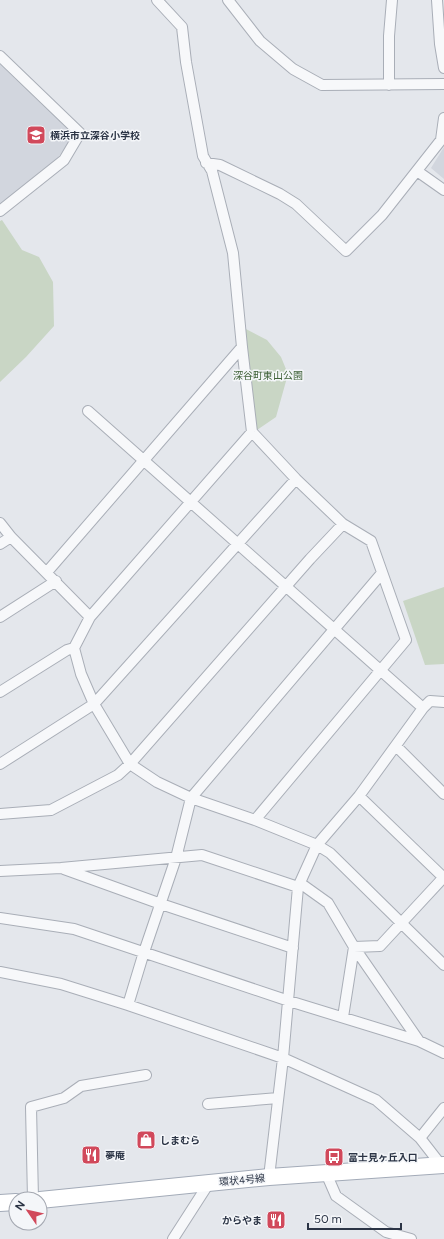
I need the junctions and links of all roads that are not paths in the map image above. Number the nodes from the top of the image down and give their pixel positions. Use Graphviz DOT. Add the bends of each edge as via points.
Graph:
graph roads {
  1 [pos="157,0"];
  2 [pos="228,0"];
  3 [pos="392,0"];
  4 [pos="437,0"];
  5 [pos="0,56"];
  6 [pos="444,68"];
  7 [pos="444,84"];
  8 [pos="389,85"];
  9 [pos="444,118"];
  10 [pos="206,163"];
  11 [pos="417,171"];
  12 [pos="444,190"];
  13 [pos="0,212"];
  14 [pos="242,347"];
  15 [pos="88,411"];
  16 [pos="252,432"];
  17 [pos="144,460"];
  18 [pos="296,479"];
  19 [pos="190,502"];
  20 [pos="0,523"];
  21 [pos="343,524"];
  22 [pos="12,537"];
  23 [pos="0,544"];
  24 [pos="238,544"];
  25 [pos="47,572"];
  26 [pos="382,574"];
  27 [pos="56,582"];
  28 [pos="286,587"];
  29 [pos="0,617"];
  30 [pos="90,617"];
  31 [pos="335,629"];
  32 [pos="74,648"];
  33 [pos="381,670"];
  34 [pos="0,692"];
  35 [pos="444,702"];
  36 [pos="94,704"];
  37 [pos="424,708"];
  38 [pos="396,746"];
  39 [pos="0,764"];
  40 [pos="130,764"];
  41 [pos="444,794"];
  42 [pos="359,796"];
  43 [pos="191,798"];
  44 [pos="0,814"];
  45 [pos="255,820"];
  46 [pos="317,845"];
  47 [pos="176,858"];
  48 [pos="61,868"];
  49 [pos="0,871"];
  50 [pos="444,877"];
  51 [pos="299,885"];
  52 [pos="161,904"];
  53 [pos="0,918"];
  54 [pos="402,923"];
  55 [pos="354,947"];
  56 [pos="293,948"];
  57 [pos="144,952"];
  58 [pos="444,966"];
  59 [pos="0,972"];
  60 [pos="288,1001"];
  61 [pos="128,1005"];
  62 [pos="343,1017"];
  63 [pos="419,1041"];
  64 [pos="444,1053"];
  65 [pos="283,1058"];
  66 [pos="146,1076"];
  67 [pos="278,1098"];
  68 [pos="208,1104"];
  69 [pos="444,1108"];
  70 [pos="420,1138"];
  71 [pos="442,1165"];
  72 [pos="326,1174"];
  73 [pos="269,1178"];
  74 [pos="209,1183"];
  75 [pos="33,1191"];
  76 [pos="48,1199"];
  77 [pos="173,1239"];
  78 [pos="411,1239"];
  1 -- 10 [label="street" via="182,27"];
  2 -- 8 [label="street" via="260,41 293,69 322,85"];
  3 -- 8 [label="street"];
  4 -- 6 [label="street"];
  5 -- 13 [label="street" via="80,133 64,160"];
  7 -- 8 [label="street"];
  9 -- 11 [label="street" via="441,140"];
  10 -- 11 [label="street" via="220,165 296,204 346,251 382,215"];
  10 -- 14 [label="street" via="212,171 233,253"];
  11 -- 12 [label="street"];
  14 -- 16 [label="street"];
  14 -- 17 [label="street"];
  15 -- 17 [label="street"];
  16 -- 18 [label="street"];
  16 -- 19 [label="street"];
  17 -- 19 [label="street"];
  17 -- 25 [label="street"];
  18 -- 21 [label="street"];
  18 -- 24 [label="street"];
  19 -- 24 [label="street"];
  19 -- 30 [label="street"];
  20 -- 22 [label="street"];
  21 -- 26 [label="street" via="371,541"];
  21 -- 28 [label="street"];
  22 -- 23 [label="street"];
  22 -- 25 [label="street"];
  24 -- 28 [label="street"];
  24 -- 36 [label="street"];
  25 -- 27 [label="street"];
  26 -- 31 [label="street"];
  26 -- 33 [label="street" via="406,640"];
  27 -- 29 [label="street"];
  27 -- 30 [label="street"];
  28 -- 31 [label="street"];
  28 -- 40 [label="street"];
  30 -- 32 [label="street"];
  31 -- 33 [label="street"];
  31 -- 43 [label="street"];
  32 -- 34 [label="street"];
  32 -- 36 [label="street" via="81,674"];
  33 -- 37 [label="street"];
  33 -- 45 [label="street"];
  35 -- 37 [label="street" via="430,701"];
  36 -- 39 [label="street"];
  36 -- 40 [label="street"];
  37 -- 38 [label="street"];
  38 -- 41 [label="street"];
  38 -- 42 [label="street"];
  40 -- 43 [label="street" via="158,782"];
  40 -- 44 [label="street" via="118,775 51,810"];
  42 -- 46 [label="street"];
  42 -- 50 [label="street"];
  43 -- 45 [label="street"];
  43 -- 47 [label="street"];
  45 -- 46 [label="street"];
  46 -- 51 [label="street"];
  46 -- 54 [label="street" via="330,853"];
  47 -- 48 [label="street"];
  47 -- 51 [label="street" via="202,855"];
  47 -- 52 [label="street"];
  48 -- 49 [label="street"];
  48 -- 52 [label="street"];
  50 -- 54 [label="street"];
  51 -- 55 [label="street" via="328,903"];
  51 -- 56 [label="street"];
  52 -- 56 [label="street"];
  52 -- 57 [label="street"];
  53 -- 57 [label="street" via="74,929"];
  54 -- 55 [label="street" via="380,946"];
  54 -- 58 [label="street"];
  55 -- 62 [label="street"];
  55 -- 63 [label="street"];
  56 -- 60 [label="street"];
  57 -- 60 [label="street"];
  57 -- 61 [label="street"];
  59 -- 61 [label="street" via="61,984"];
  60 -- 62 [label="street"];
  60 -- 65 [label="street"];
  61 -- 65 [label="street"];
  62 -- 63 [label="street"];
  63 -- 64 [label="street"];
  65 -- 67 [label="street"];
  65 -- 70 [label="street" via="376,1100"];
  66 -- 75 [label="street" via="81,1086 64,1098 31,1107"];
  67 -- 68 [label="street"];
  67 -- 73 [label="street"];
  69 -- 70 [label="street"];
  70 -- 71 [label="street"];
  71 -- 72 [label="main road, 環状4号線"];
  72 -- 73 [label="main road, 環状4号線"];
  72 -- 78 [label="street" via="336,1196 386,1232"];
  73 -- 74 [label="main road, 環状4号線"];
  74 -- 76 [label="main road, 環状4号線"];
  74 -- 77 [label="street"];
}
